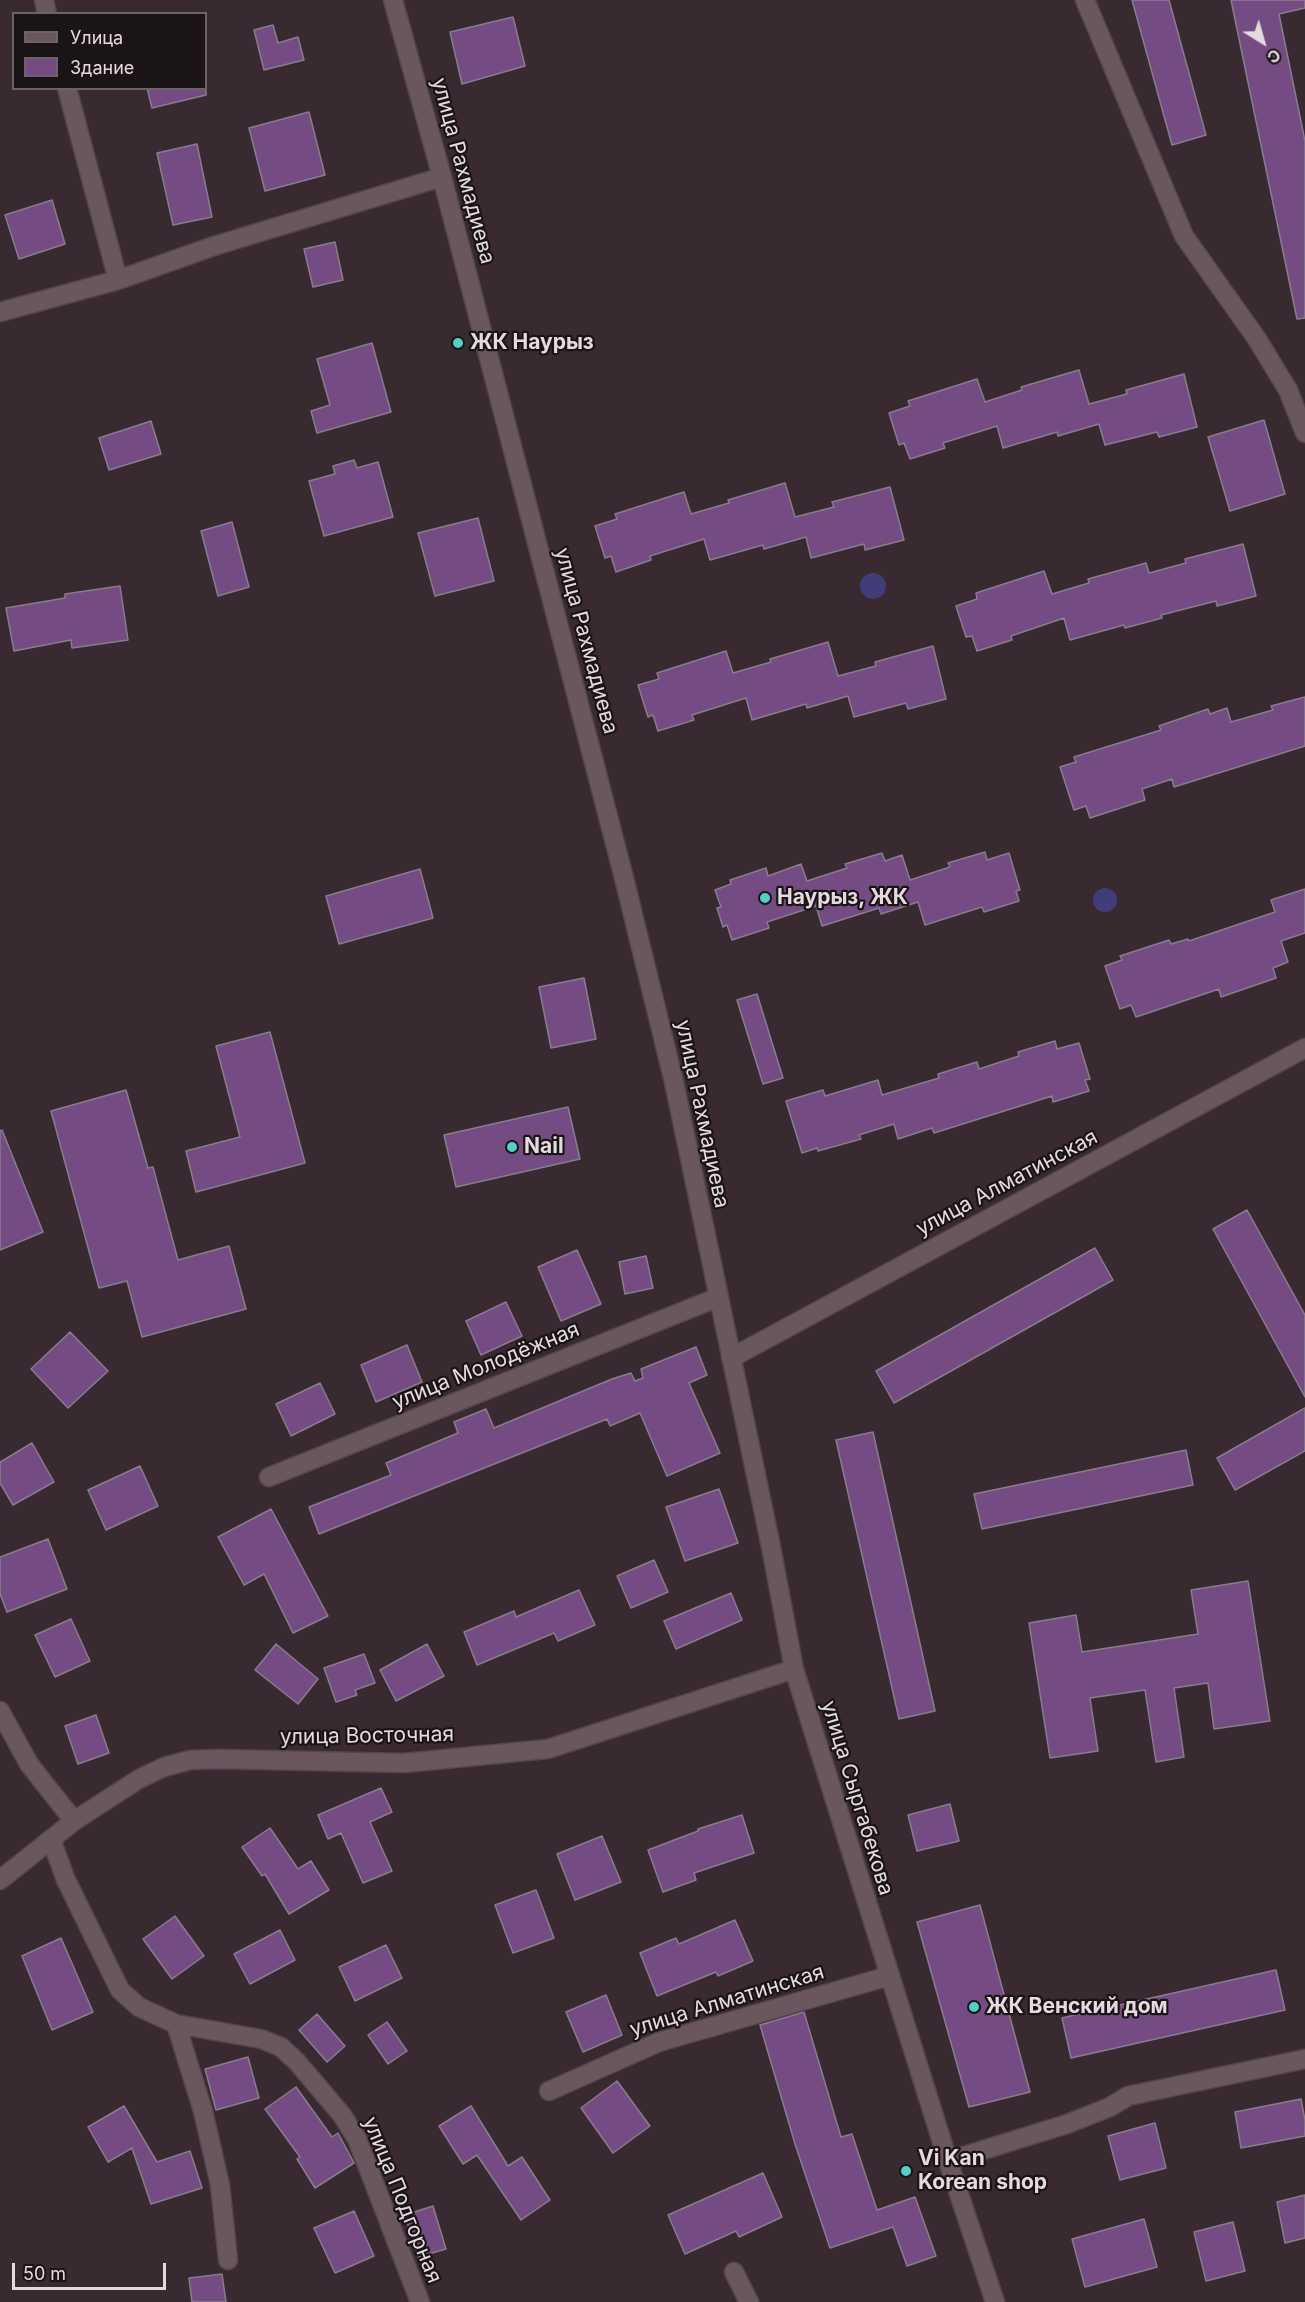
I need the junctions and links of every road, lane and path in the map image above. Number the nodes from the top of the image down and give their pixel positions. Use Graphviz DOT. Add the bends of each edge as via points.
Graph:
graph roads {
  1 [pos="393,0"];
  2 [pos="1085,0"];
  3 [pos="68,90"];
  4 [pos="442,177"];
  5 [pos="118,280"];
  6 [pos="0,312"];
  7 [pos="1305,433"];
  8 [pos="1305,1048"];
  9 [pos="719,1297"];
  10 [pos="731,1358"];
  11 [pos="269,1477"];
  12 [pos="794,1669"];
  13 [pos="0,1711"];
  14 [pos="74,1821"];
  15 [pos="51,1839"];
  16 [pos="0,1880"];
  17 [pos="889,1976"];
  18 [pos="176,2024"];
  19 [pos="1305,2059"];
  20 [pos="549,2091"];
  21 [pos="948,2161"];
  22 [pos="228,2260"];
  23 [pos="734,2272"];
  24 [pos="420,2302"];
  25 [pos="749,2302"];
  26 [pos="995,2302"];
  1 -- 4 [label="street, улица Рахмадиева"];
  2 -- 7 [label="street" via="1184,236 1257,339 1288,390"];
  3 -- 5 [label="street"];
  4 -- 5 [label="street" via="214,246"];
  4 -- 9 [label="street, улица Рахмадиева" via="623,874 674,1083"];
  5 -- 6 [label="street"];
  8 -- 10 [label="street, улица Алматинская"];
  9 -- 10 [label="street, улица Сыргабекова"];
  9 -- 11 [label="street, улица Молодёжная"];
  10 -- 12 [label="street, улица Сыргабекова"];
  12 -- 14 [label="street, улица Восточная" via="549,1749 404,1762 190,1760 139,1779"];
  12 -- 17 [label="street, улица Сыргабекова"];
  13 -- 14 [label="street" via="29,1764"];
  14 -- 15 [label="street, улица Восточная"];
  15 -- 16 [label="street, улица Восточная"];
  15 -- 18 [label="street, улица Подгорная" via="66,1880 120,1990 139,2007"];
  17 -- 20 [label="street, улица Алматинская" via="659,2042"];
  17 -- 21 [label="street, улица Сыргабекова"];
  18 -- 22 [label="street" via="220,2185"];
  18 -- 24 [label="street, улица Подгорная" via="261,2039 281,2047 297,2062 357,2139"];
  19 -- 21 [label="street" via="1128,2096 1067,2124"];
  21 -- 26 [label="street, улица Сыргабекова"];
  23 -- 25 [label="street"];
}
